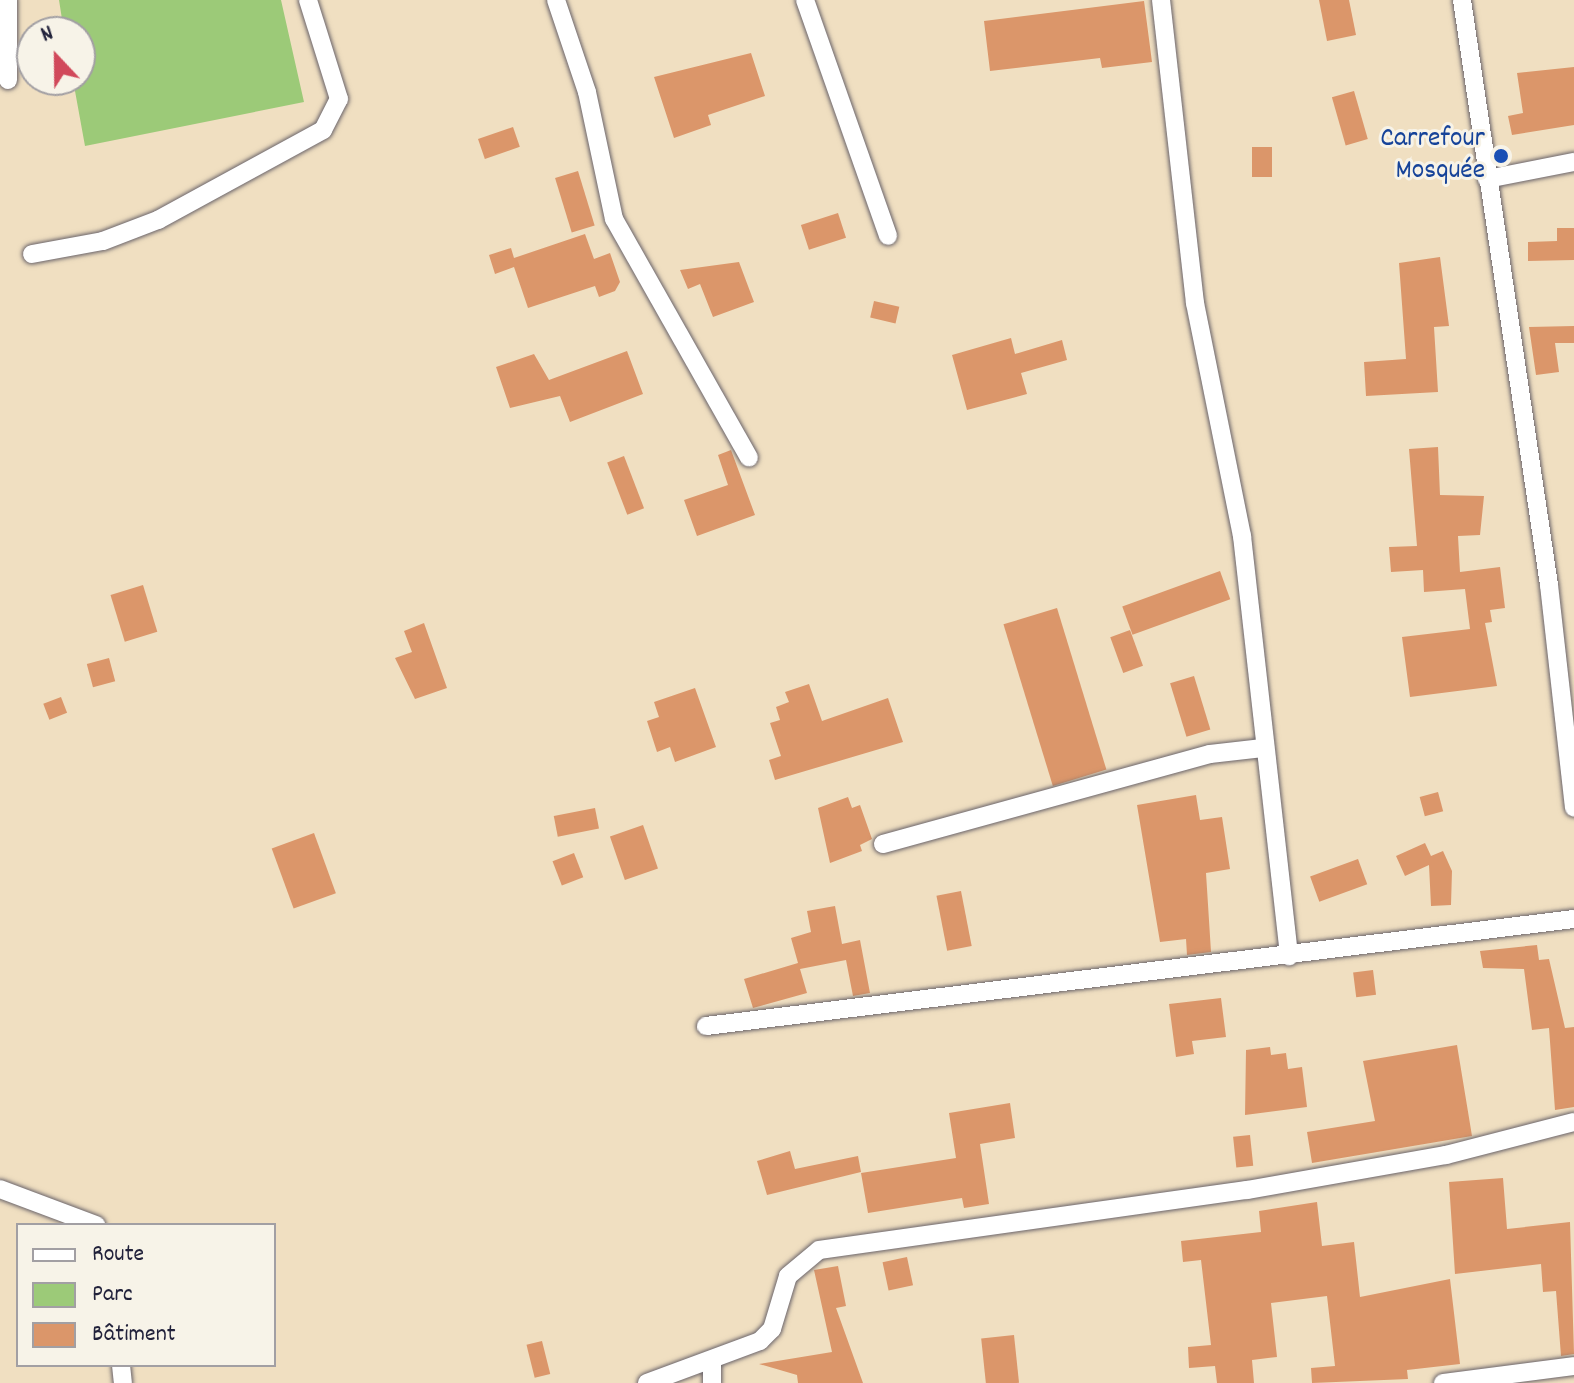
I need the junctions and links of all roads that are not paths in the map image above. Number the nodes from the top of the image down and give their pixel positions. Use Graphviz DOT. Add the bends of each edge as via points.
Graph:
graph roads {
  1 [pos="8,0"];
  2 [pos="308,0"];
  3 [pos="556,0"];
  4 [pos="805,0"];
  5 [pos="1161,0"];
  6 [pos="1462,0"];
  7 [pos="8,80"];
  8 [pos="1574,162"];
  9 [pos="1487,179"];
  10 [pos="888,236"];
  11 [pos="32,254"];
  12 [pos="749,458"];
  13 [pos="1263,748"];
  14 [pos="1574,808"];
  15 [pos="883,844"];
  16 [pos="1574,919"];
  17 [pos="1289,956"];
  18 [pos="706,1026"];
  19 [pos="1574,1122"];
  20 [pos="0,1189"];
  21 [pos="91,1223"];
  22 [pos="712,1361"];
  23 [pos="1574,1366"];
  24 [pos="647,1383"];
  25 [pos="712,1383"];
  26 [pos="1443,1383"];
  1 -- 7 [label="street"];
  2 -- 11 [label="street" via="339,99 323,130 158,220 103,241"];
  3 -- 12 [label="street" via="587,92 614,219"];
  4 -- 10 [label="street"];
  5 -- 13 [label="street" via="1195,303 1242,536"];
  6 -- 9 [label="street"];
  8 -- 9 [label="street"];
  9 -- 14 [label="street" via="1549,585"];
  13 -- 15 [label="street" via="1197,757"];
  13 -- 17 [label="street"];
  16 -- 17 [label="street"];
  17 -- 18 [label="street"];
  19 -- 22 [label="street" via="1446,1155 1247,1190 819,1250 788,1276 772,1329"];
  20 -- 21 [label="street"];
  22 -- 24 [label="street"];
  22 -- 25 [label="street"];
  23 -- 26 [label="street"];
}
